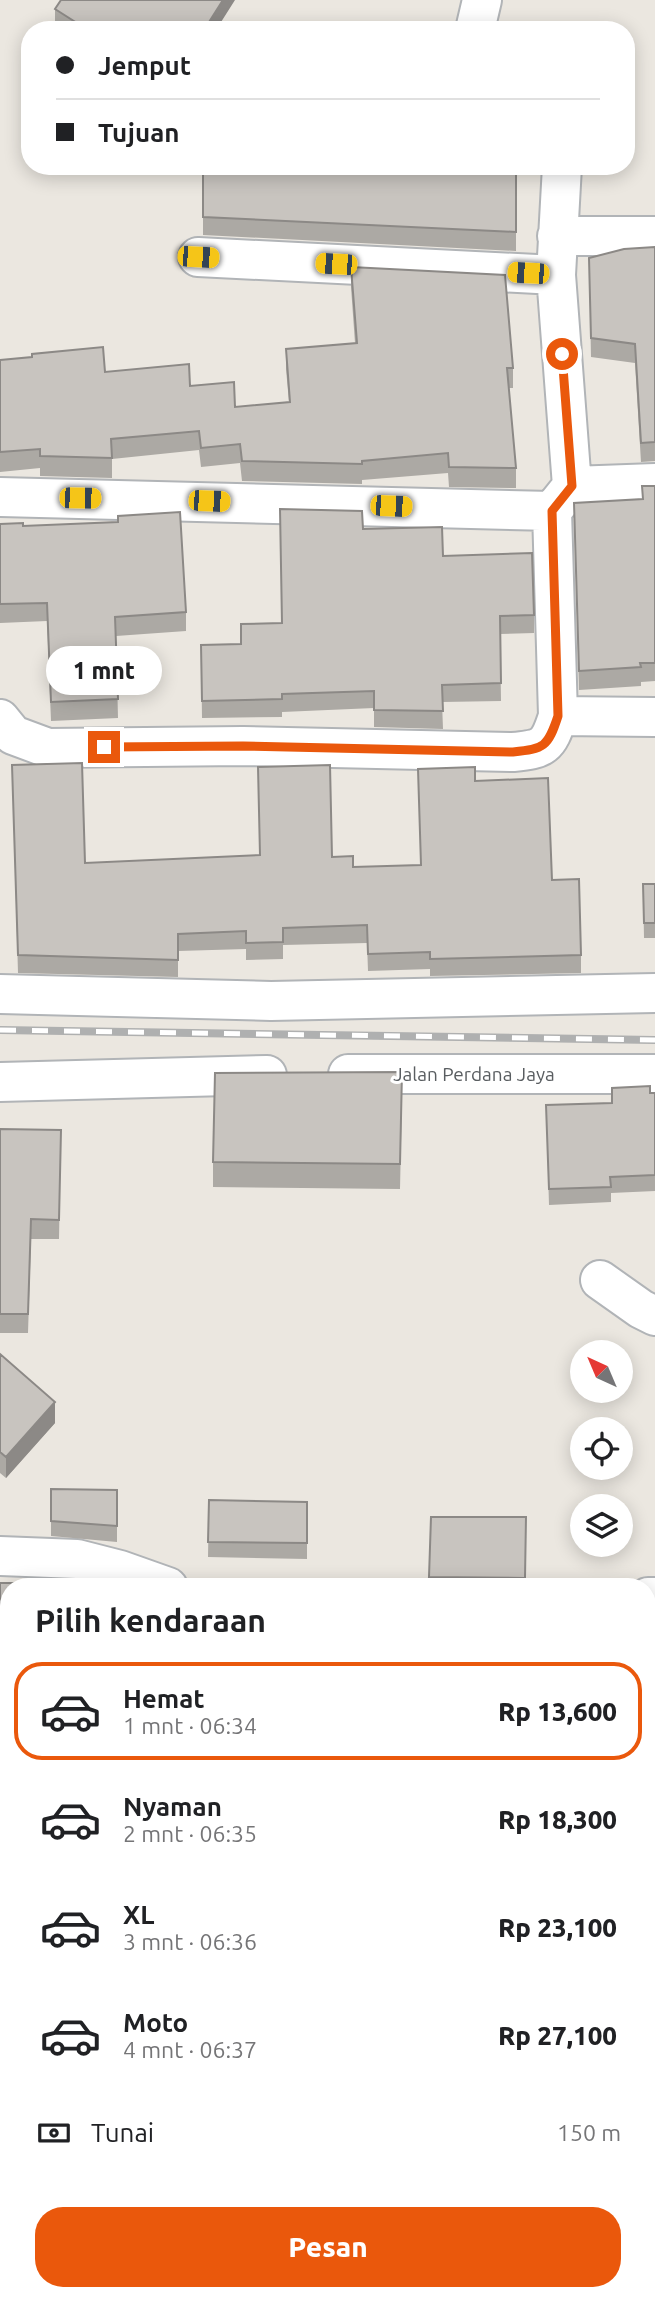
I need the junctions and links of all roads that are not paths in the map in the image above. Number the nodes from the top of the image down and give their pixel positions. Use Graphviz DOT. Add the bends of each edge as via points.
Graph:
graph roads {
  1 [pos="482,0"];
  2 [pos="477,21"];
  3 [pos="561,175"];
  4 [pos="558,236"];
  5 [pos="655,236"];
  6 [pos="198,257"];
  7 [pos="556,275"];
  8 [pos="655,483"];
  9 [pos="0,497"];
  10 [pos="562,498"];
  11 [pos="558,716"];
  12 [pos="655,717"];
  13 [pos="0,719"];
  14 [pos="655,993"];
  15 [pos="0,994"];
  16 [pos="655,1074"];
  17 [pos="0,1082"];
  18 [pos="600,1280"];
  19 [pos="655,1316"];
  20 [pos="0,1556"];
  21 [pos="143,1578"];
  1 -- 2 [label="street"];
  3 -- 4 [label="street"];
  4 -- 5 [label="street"];
  4 -- 7 [label="street"];
  6 -- 7 [label="street"];
  7 -- 10 [label="street"];
  8 -- 10 [label="street"];
  9 -- 10 [label="street"];
  10 -- 11 [label="street"];
  11 -- 12 [label="street"];
  11 -- 13 [label="street" via="551,738 539,749 513,752 243,746 48,748 13,736"];
  14 -- 15 [label="street" via="271,1001"];
  16 -- 17 [label="street, Jalan Perdana Jaya" via="313,1074"];
  18 -- 19 [label="street"];
  20 -- 21 [label="street" via="77,1559"];
}
